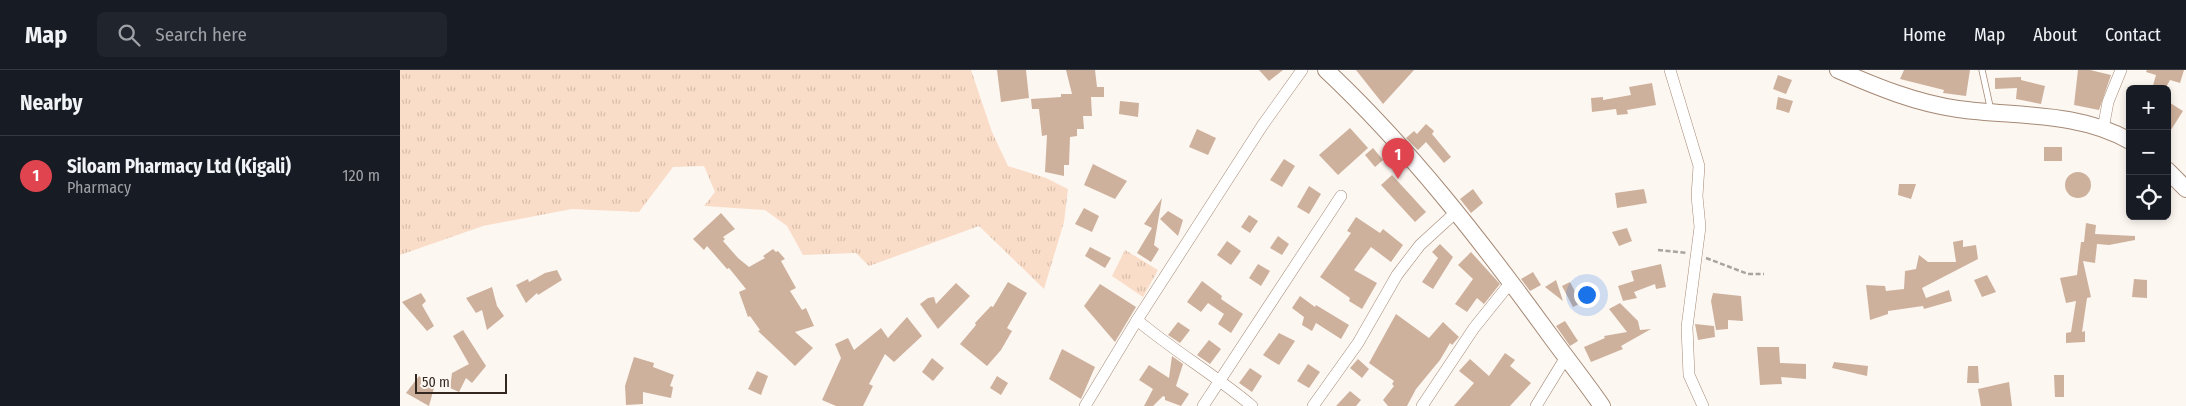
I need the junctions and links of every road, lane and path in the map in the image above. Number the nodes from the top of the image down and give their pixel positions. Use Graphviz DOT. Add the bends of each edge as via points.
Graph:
graph roads {
  1 [pos="1302,70"];
  2 [pos="1326,70"];
  3 [pos="1670,70"];
  4 [pos="1838,70"];
  5 [pos="1982,70"];
  6 [pos="2121,70"];
  7 [pos="1992,113"];
  8 [pos="2103,129"];
  9 [pos="2126,139"];
  10 [pos="2171,174"];
  11 [pos="2186,188"];
  12 [pos="1340,196"];
  13 [pos="1456,213"];
  14 [pos="1658,250"];
  15 [pos="1698,254"];
  16 [pos="1764,274"];
  17 [pos="1511,282"];
  18 [pos="1137,320"];
  19 [pos="1566,358"];
  20 [pos="1221,381"];
  21 [pos="1086,406"];
  22 [pos="1203,406"];
  23 [pos="1252,406"];
  24 [pos="1314,406"];
  25 [pos="1422,406"];
  26 [pos="1536,406"];
  27 [pos="1602,406"];
  28 [pos="1703,406"];
  1 -- 18 [label="street" via="1262,126"];
  2 -- 13 [label="main road" via="1405,150"];
  3 -- 15 [label="street" via="1699,166"];
  4 -- 7 [label="main road" via="1933,105"];
  5 -- 7 [label="lane"];
  6 -- 8 [label="street" via="2108,102"];
  7 -- 8 [label="main road" via="2070,119"];
  8 -- 9 [label="main road"];
  10 -- 11 [label="main road"];
  12 -- 20 [label="street"];
  13 -- 17 [label="main road"];
  13 -- 24 [label="street" via="1420,245 1397,275 1358,343"];
  14 -- 15 [label="path"];
  15 -- 16 [label="path" via="1748,274"];
  15 -- 28 [label="street" via="1687,327 1689,375"];
  17 -- 19 [label="main road"];
  17 -- 25 [label="street" via="1474,328"];
  18 -- 20 [label="street"];
  18 -- 21 [label="street"];
  19 -- 26 [label="street"];
  19 -- 27 [label="main road"];
  20 -- 22 [label="street"];
  20 -- 23 [label="street"];
}
